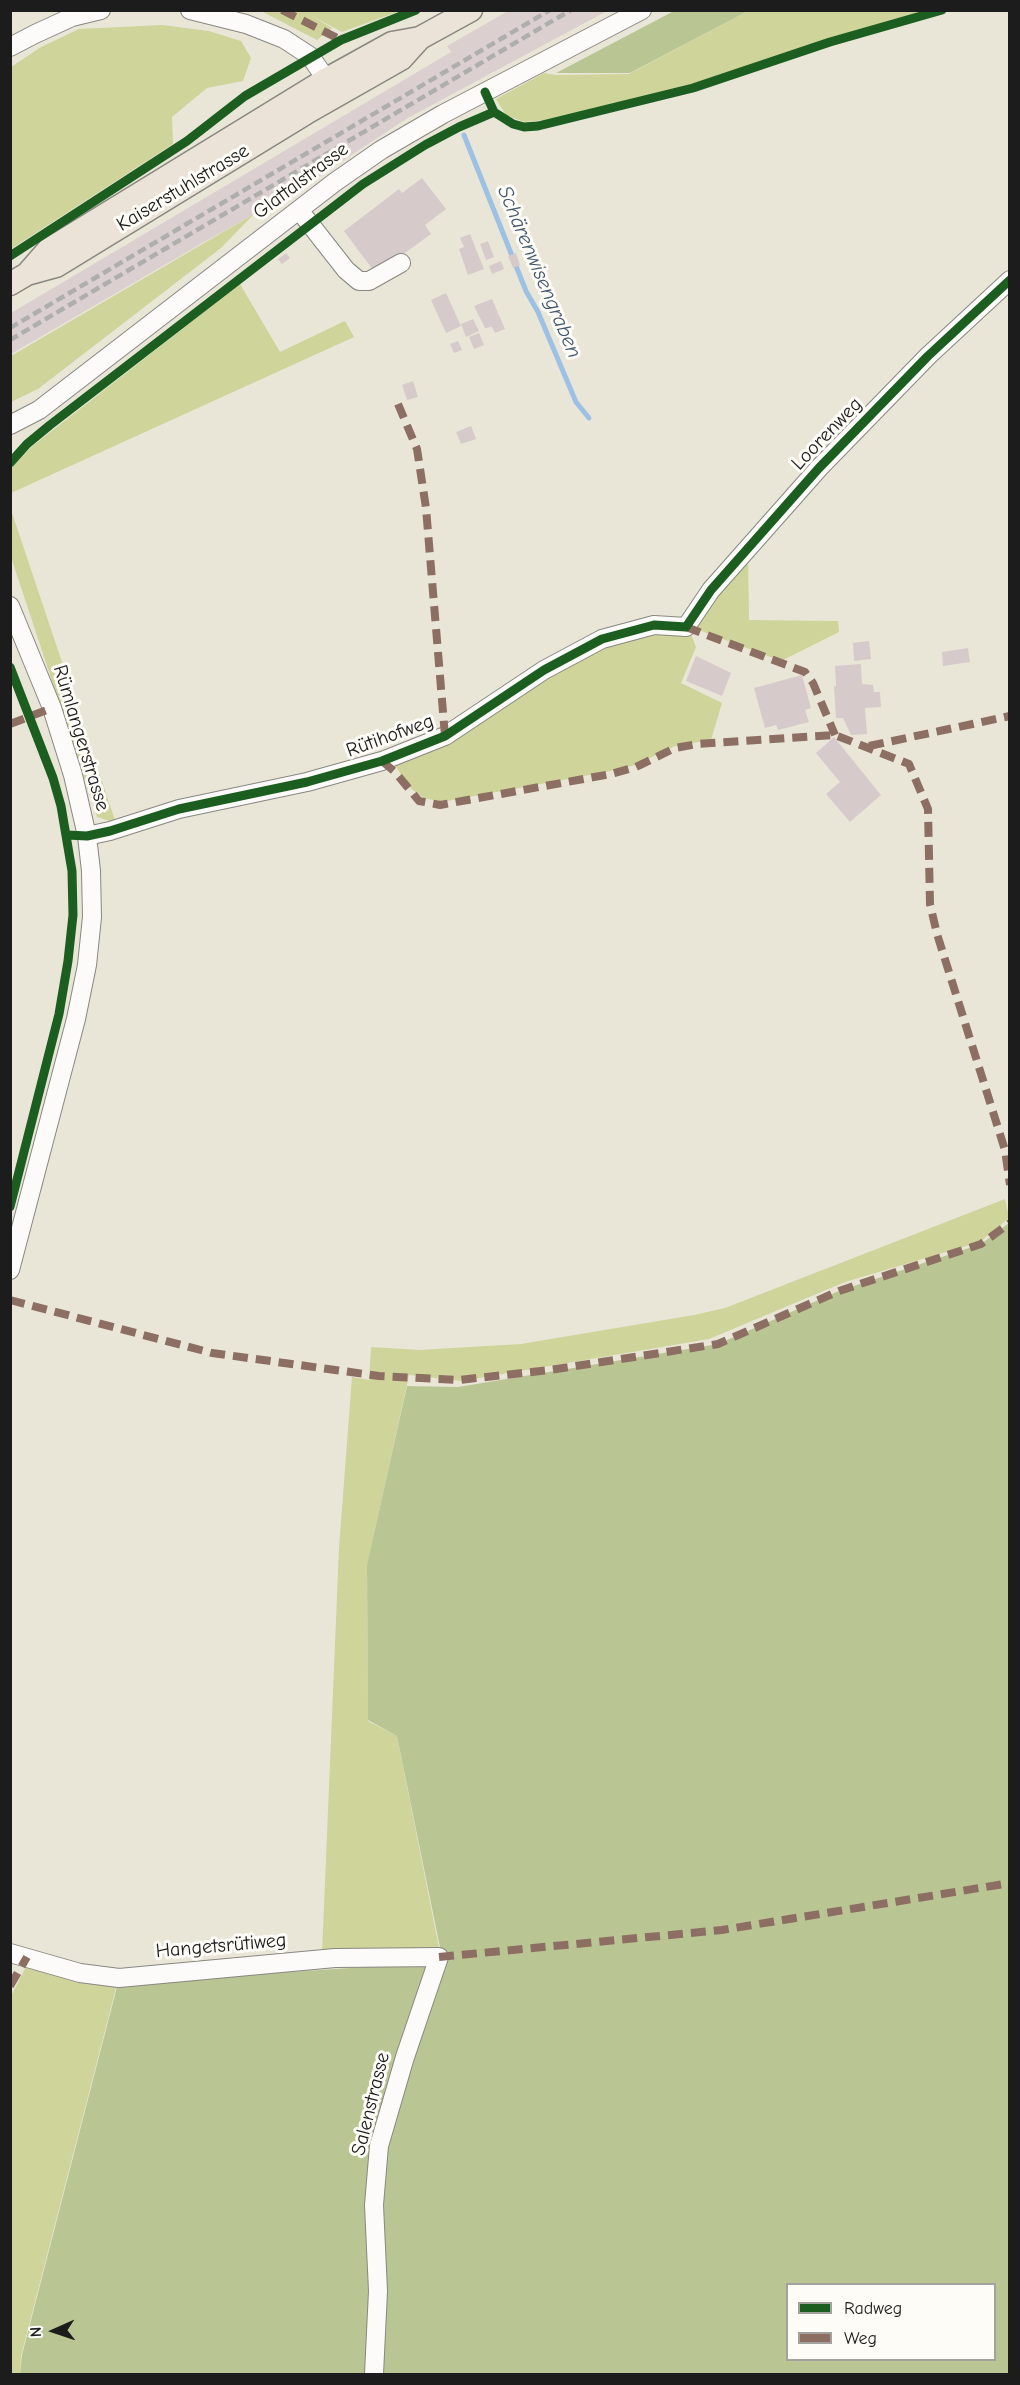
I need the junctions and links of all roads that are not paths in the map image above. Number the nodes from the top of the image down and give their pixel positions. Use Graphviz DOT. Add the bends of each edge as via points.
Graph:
graph roads {
  1 [pos="101,10"];
  2 [pos="190,10"];
  3 [pos="471,10"];
  4 [pos="642,10"];
  5 [pos="10,47"];
  6 [pos="332,87"];
  7 [pos="298,210"];
  8 [pos="401,263"];
  9 [pos="19,279"];
  10 [pos="1010,280"];
  11 [pos="10,425"];
  12 [pos="11,606"];
  13 [pos="686,627"];
  14 [pos="87,836"];
  15 [pos="10,1270"];
  16 [pos="10,1953"];
  17 [pos="439,1957"];
  18 [pos="374,2374"];
  1 -- 5 [label="street" via="63,21"];
  2 -- 6 [label="street" via="246,24 284,39 310,56"];
  3 -- 6 [label="main road, Kaiserstuhlstrasse" via="420,38 392,43"];
  4 -- 7 [label="street, Glattalstrasse" via="408,133"];
  6 -- 9 [label="main road, Kaiserstuhlstrasse" via="48,250"];
  7 -- 8 [label="street" via="359,281 369,281"];
  7 -- 11 [label="street, Glattalstrasse" via="39,410"];
  10 -- 13 [label="street, Loorenweg" via="928,356 819,468 711,590"];
  12 -- 14 [label="street, Rümlangerstrasse" via="52,708"];
  13 -- 14 [label="street, Rütihofweg" via="654,625 602,639 544,670 445,736 382,762 178,809"];
  14 -- 15 [label="street, Rümlangerstrasse" via="92,918 87,965"];
  16 -- 17 [label="street, Hangetsrütiweg" via="80,1973 120,1978 335,1958"];
  17 -- 18 [label="street, Salenstrasse" via="379,2146 374,2205 378,2291"];
}
